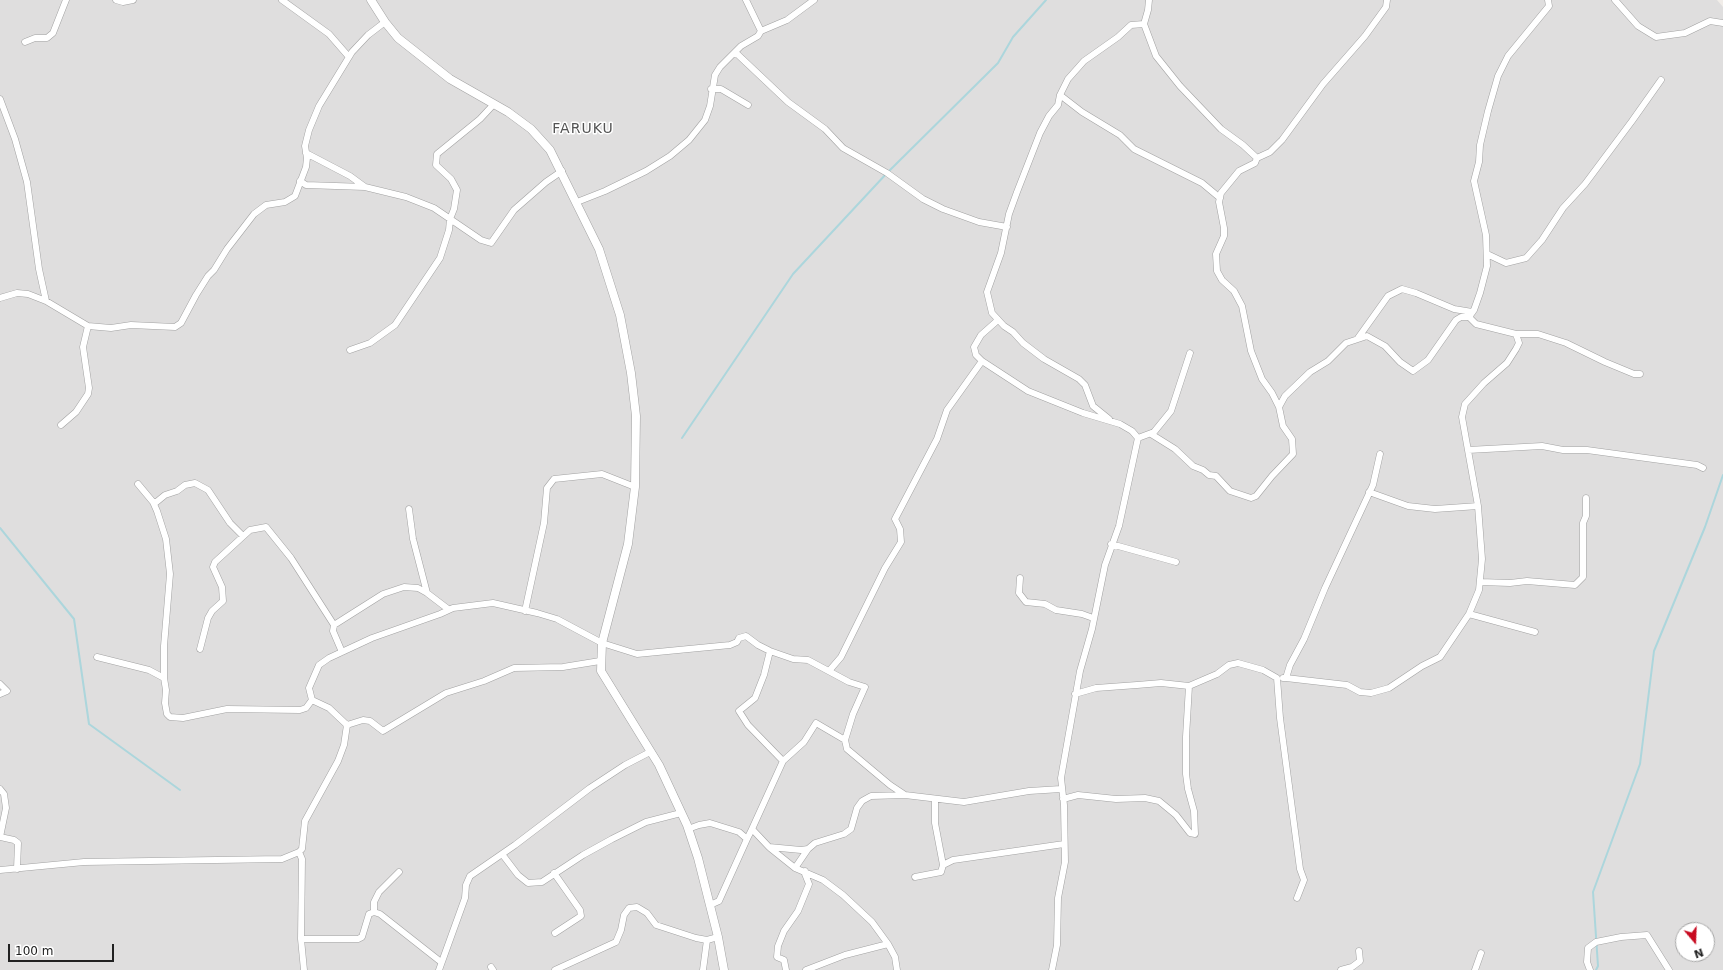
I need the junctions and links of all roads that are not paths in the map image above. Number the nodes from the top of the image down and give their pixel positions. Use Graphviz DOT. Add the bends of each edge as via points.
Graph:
graph roads {
  1 [pos="66,0"];
  2 [pos="116,0"];
  3 [pos="133,0"];
  4 [pos="282,0"];
  5 [pos="371,0"];
  6 [pos="746,0"];
  7 [pos="814,0"];
  8 [pos="1149,0"];
  9 [pos="1387,0"];
  10 [pos="1548,0"];
  11 [pos="1615,0"];
  12 [pos="385,22"];
  13 [pos="1723,22"];
  14 [pos="1144,24"];
  15 [pos="761,31"];
  16 [pos="25,42"];
  17 [pos="735,52"];
  18 [pos="349,57"];
  19 [pos="1661,80"];
  20 [pos="711,89"];
  21 [pos="1060,94"];
  22 [pos="0,99"];
  23 [pos="494,104"];
  24 [pos="748,105"];
  25 [pos="306,153"];
  26 [pos="1257,158"];
  27 [pos="562,171"];
  28 [pos="300,181"];
  29 [pos="365,187"];
  30 [pos="1220,198"];
  31 [pos="577,202"];
  32 [pos="450,219"];
  33 [pos="1007,227"];
  34 [pos="1487,254"];
  35 [pos="0,298"];
  36 [pos="46,301"];
  37 [pos="1471,314"];
  38 [pos="998,320"];
  39 [pos="88,326"];
  40 [pos="1516,334"];
  41 [pos="1358,338"];
  42 [pos="350,350"];
  43 [pos="1190,353"];
  44 [pos="982,361"];
  45 [pos="1640,374"];
  46 [pos="1279,407"];
  47 [pos="1112,421"];
  48 [pos="61,426"];
  49 [pos="1152,434"];
  50 [pos="1138,438"];
  51 [pos="1468,450"];
  52 [pos="1380,454"];
  53 [pos="1703,468"];
  54 [pos="138,484"];
  55 [pos="636,487"];
  56 [pos="1369,492"];
  57 [pos="1586,498"];
  58 [pos="154,504"];
  59 [pos="1478,506"];
  60 [pos="409,509"];
  61 [pos="243,536"];
  62 [pos="1111,544"];
  63 [pos="1176,562"];
  64 [pos="1020,578"];
  65 [pos="1480,582"];
  66 [pos="427,593"];
  67 [pos="448,609"];
  68 [pos="524,611"];
  69 [pos="1470,614"];
  70 [pos="1093,618"];
  71 [pos="334,625"];
  72 [pos="1535,632"];
  73 [pos="602,644"];
  74 [pos="200,649"];
  75 [pos="770,651"];
  76 [pos="342,652"];
  77 [pos="97,657"];
  78 [pos="600,661"];
  79 [pos="829,671"];
  80 [pos="164,678"];
  81 [pos="1277,678"];
  82 [pos="1286,678"];
  83 [pos="0,684"];
  84 [pos="1189,686"];
  85 [pos="0,694"];
  86 [pos="1075,694"];
  87 [pos="312,700"];
  88 [pos="347,725"];
  89 [pos="845,740"];
  90 [pos="650,752"];
  91 [pos="783,761"];
  92 [pos="0,788"];
  93 [pos="1061,789"];
  94 [pos="905,795"];
  95 [pos="935,799"];
  96 [pos="1063,799"];
  97 [pos="681,813"];
  98 [pos="688,829"];
  99 [pos="752,829"];
  100 [pos="747,839"];
  101 [pos="1064,844"];
  102 [pos="769,847"];
  103 [pos="808,849"];
  104 [pos="298,852"];
  105 [pos="502,854"];
  106 [pos="943,865"];
  107 [pos="795,868"];
  108 [pos="17,869"];
  109 [pos="0,870"];
  110 [pos="805,871"];
  111 [pos="399,872"];
  112 [pos="554,873"];
  113 [pos="915,877"];
  114 [pos="1297,898"];
  115 [pos="710,906"];
  116 [pos="374,912"];
  117 [pos="555,933"];
  118 [pos="718,937"];
  119 [pos="301,939"];
  120 [pos="707,940"];
  121 [pos="888,944"];
  122 [pos="1359,951"];
  123 [pos="1481,953"];
  124 [pos="441,962"];
  125 [pos="304,970"];
  126 [pos="439,970"];
  127 [pos="555,970"];
  128 [pos="703,970"];
  129 [pos="724,970"];
  130 [pos="786,970"];
  131 [pos="806,970"];
  132 [pos="897,970"];
  133 [pos="1052,970"];
  134 [pos="1341,970"];
  135 [pos="1475,970"];
  136 [pos="1590,970"];
  137 [pos="1669,970"];
  1 -- 16 [label="street" via="53,33 46,38 35,38"];
  2 -- 3 [label="street"];
  4 -- 18 [label="street" via="329,34"];
  5 -- 12 [label="street"];
  6 -- 15 [label="street"];
  7 -- 15 [label="street" via="787,20"];
  8 -- 14 [label="street"];
  9 -- 26 [label="street" via="1386,7 1365,36 1323,84 1282,140 1270,152"];
  10 -- 34 [label="street" via="1549,6 1508,56 1498,76 1480,145 1474,181 1486,235"];
  11 -- 13 [label="street" via="1638,26 1656,37 1684,33 1710,21"];
  12 -- 18 [label="street"];
  12 -- 23 [label="street" via="398,38 450,79"];
  14 -- 21 [label="street" via="1132,25 1084,61 1068,79"];
  14 -- 26 [label="street" via="1156,56 1180,86 1221,129"];
  15 -- 17 [label="street" via="758,36"];
  17 -- 20 [label="street" via="717,71"];
  17 -- 33 [label="street" via="788,102 825,129 843,148 943,209 979,222"];
  18 -- 25 [label="street" via="314,118 307,137"];
  19 -- 34 [label="street" via="1585,184 1563,208 1542,240 1526,258 1506,263"];
  20 -- 24 [label="street" via="721,89"];
  20 -- 31 [label="street" via="710,106 705,120 689,140 646,171"];
  21 -- 30 [label="street" via="1082,112 1120,135 1134,149 1202,183"];
  21 -- 33 [label="street" via="1058,105 1040,133 1016,192"];
  22 -- 36 [label="street" via="27,182"];
  23 -- 27 [label="street" via="531,129 550,150"];
  23 -- 32 [label="street" via="480,119 437,154 436,165 451,179 457,190"];
  25 -- 28 [label="street" via="306,167"];
  25 -- 29 [label="street" via="350,176"];
  26 -- 30 [label="street" via="1255,163 1239,171"];
  27 -- 31 [label="street"];
  27 -- 32 [label="street" via="514,210 491,243 481,240"];
  28 -- 29 [label="street" via="306,185"];
  28 -- 39 [label="street" via="295,196 285,202 266,205 254,214 208,276 181,323 175,327"];
  29 -- 32 [label="street" via="406,197 434,208"];
  30 -- 46 [label="street" via="1224,236 1216,254 1217,271 1222,280 1234,291 1242,306 1251,351 1262,379"];
  31 -- 55 [label="street" via="599,249 620,315 636,416"];
  32 -- 42 [label="street" via="440,258 395,325 370,343"];
  33 -- 38 [label="street" via="987,292 992,313"];
  34 -- 37 [label="street" via="1482,285"];
  35 -- 36 [label="street" via="17,293"];
  36 -- 39 [label="street"];
  37 -- 40 [label="street" via="1476,324"];
  37 -- 41 [label="street" via="1402,289 1388,296"];
  37 -- 41 [label="street" via="1456,320 1428,360 1413,371 1385,346 1367,336"];
  38 -- 44 [label="street" via="981,335 974,347 976,355"];
  38 -- 47 [label="street" via="1044,359 1079,379 1085,385 1093,406"];
  39 -- 48 [label="street" via="82,347 88,394 76,412"];
  40 -- 45 [label="street" via="1538,334 1566,343 1605,362"];
  40 -- 51 [label="street" via="1518,343 1507,363 1465,404 1462,422"];
  41 -- 46 [label="street" via="1346,343 1328,361 1310,372 1285,396"];
  43 -- 49 [label="street" via="1170,411"];
  44 -- 47 [label="street" via="1028,391 1083,413"];
  44 -- 79 [label="street" via="947,410 937,439 895,518 900,529 901,542 885,568 841,657"];
  46 -- 49 [label="street" via="1283,426 1292,439 1293,454 1261,492 1251,498 1230,491 1216,476 1193,466 1176,449"];
  47 -- 50 [label="street" via="1132,431"];
  49 -- 50 [label="street"];
  50 -- 62 [label="street" via="1119,526"];
  51 -- 53 [label="street" via="1542,446 1563,450 1587,450"];
  51 -- 59 [label="street"];
  52 -- 56 [label="street"];
  54 -- 58 [label="street"];
  55 -- 68 [label="street" via="602,474 554,479 547,488 544,523"];
  55 -- 73 [label="street" via="628,544"];
  56 -- 59 [label="street" via="1408,506 1435,509"];
  56 -- 82 [label="street"];
  57 -- 65 [label="street" via="1586,516 1583,522 1583,577 1574,585 1527,581"];
  58 -- 61 [label="street" via="165,495 195,483 208,490 230,523"];
  58 -- 80 [label="street" via="166,539 170,574"];
  59 -- 65 [label="street" via="1482,558"];
  60 -- 66 [label="street" via="413,539"];
  61 -- 71 [label="street" via="250,530 266,526 291,558"];
  61 -- 74 [label="street" via="215,562 213,567 222,587 223,601 208,618"];
  62 -- 63 [label="street"];
  62 -- 70 [label="street"];
  64 -- 70 [label="street" via="1019,592 1026,602 1045,604 1056,610"];
  65 -- 69 [label="street"];
  66 -- 67 [label="street"];
  66 -- 71 [label="street" via="418,588 404,587 383,594"];
  67 -- 68 [label="street" via="493,604"];
  67 -- 76 [label="street"];
  68 -- 73 [label="street" via="557,619"];
  69 -- 72 [label="street"];
  69 -- 82 [label="street" via="1440,657 1389,688 1366,693 1347,686"];
  70 -- 86 [label="street"];
  71 -- 76 [label="street" via="333,631"];
  73 -- 75 [label="street" via="636,654 730,645 746,636"];
  73 -- 78 [label="street"];
  75 -- 79 [label="street" via="793,659 808,660"];
  75 -- 91 [label="street" via="755,698 739,711 748,725"];
  76 -- 87 [label="street" via="319,665 309,688"];
  77 -- 80 [label="street" via="150,670"];
  78 -- 88 [label="street" via="563,667 514,668 446,693 383,731 364,720"];
  78 -- 90 [label="street" via="600,671"];
  79 -- 89 [label="street" via="865,687"];
  80 -- 87 [label="street" via="165,703 170,717 183,718 227,709 300,710 306,708"];
  81 -- 82 [label="street"];
  81 -- 84 [label="street" via="1264,670 1238,663 1229,665 1217,674"];
  81 -- 114 [label="street" via="1300,869 1304,880"];
  83 -- 85 [label="street" via="7,691"];
  84 -- 86 [label="street" via="1161,683 1096,688"];
  84 -- 96 [label="street" via="1186,774 1194,811 1195,834 1190,833 1176,815 1159,801 1078,795"];
  86 -- 93 [label="street" via="1060,778"];
  87 -- 88 [label="street" via="329,708"];
  88 -- 104 [label="street" via="338,761 305,821 302,849"];
  89 -- 91 [label="street" via="816,724 804,742"];
  89 -- 94 [label="street" via="847,749"];
  90 -- 97 [label="street" via="659,765"];
  90 -- 105 [label="street" via="590,788"];
  91 -- 99 [label="street"];
  92 -- 108 [label="street" via="4,794 6,808 0,837 18,843"];
  93 -- 95 [label="street" via="1029,791 964,802"];
  93 -- 96 [label="street"];
  94 -- 95 [label="street"];
  94 -- 103 [label="street" via="871,796 862,801 857,808 851,829 844,834 815,843"];
  95 -- 106 [label="street" via="935,823"];
  96 -- 101 [label="street"];
  97 -- 98 [label="street"];
  97 -- 112 [label="street" via="651,821 625,832"];
  98 -- 100 [label="street" via="710,823 739,832"];
  98 -- 115 [label="street"];
  99 -- 100 [label="street"];
  99 -- 102 [label="street"];
  100 -- 115 [label="street" via="719,901"];
  101 -- 106 [label="street" via="953,860"];
  101 -- 133 [label="street" via="1065,862 1058,898 1057,945"];
  102 -- 103 [label="street"];
  102 -- 107 [label="street"];
  103 -- 107 [label="street"];
  104 -- 108 [label="street" via="282,858 84,862"];
  104 -- 119 [label="street" via="302,859"];
  105 -- 112 [label="street" via="518,875 528,883 542,882"];
  105 -- 124 [label="street" via="470,876 465,898"];
  106 -- 113 [label="street" via="941,872"];
  107 -- 110 [label="street"];
  108 -- 109 [label="street"];
  110 -- 121 [label="street" via="823,880 866,915"];
  110 -- 130 [label="street" via="809,884 778,946 777,957 784,960"];
  111 -- 116 [label="street" via="379,892 374,902"];
  112 -- 117 [label="street" via="580,910 580,916"];
  115 -- 118 [label="street"];
  116 -- 119 [label="street" via="369,914 362,937 358,939"];
  116 -- 124 [label="street"];
  118 -- 120 [label="street"];
  118 -- 129 [label="street"];
  119 -- 125 [label="street"];
  120 -- 127 [label="street" via="656,925 647,913 637,907 629,908 624,915 616,942"];
  120 -- 128 [label="street"];
  121 -- 131 [label="street" via="845,955"];
  121 -- 132 [label="street" via="895,957"];
  122 -- 134 [label="street" via="1360,961"];
  123 -- 135 [label="street"];
  124 -- 126 [label="street"];
  136 -- 137 [label="street" via="1586,962 1588,948 1596,942 1647,935"];
}
